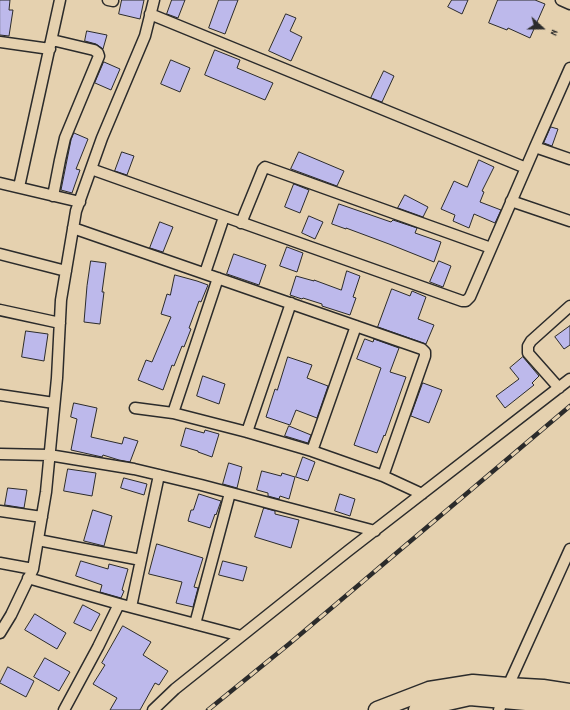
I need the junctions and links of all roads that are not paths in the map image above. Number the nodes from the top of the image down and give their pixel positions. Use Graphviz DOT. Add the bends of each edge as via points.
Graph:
graph roads {
  1 [pos="60,0"];
  2 [pos="154,0"];
  3 [pos="561,0"];
  4 [pos="570,4"];
  5 [pos="150,14"];
  6 [pos="0,42"];
  7 [pos="51,45"];
  8 [pos="570,68"];
  9 [pos="535,147"];
  10 [pos="570,159"];
  11 [pos="526,168"];
  12 [pos="91,170"];
  13 [pos="0,183"];
  14 [pos="19,188"];
  15 [pos="54,196"];
  16 [pos="80,202"];
  17 [pos="511,202"];
  18 [pos="224,217"];
  19 [pos="570,221"];
  20 [pos="241,223"];
  21 [pos="73,228"];
  22 [pos="491,248"];
  23 [pos="0,254"];
  24 [pos="66,271"];
  25 [pos="205,273"];
  26 [pos="218,278"];
  27 [pos="291,303"];
  28 [pos="570,306"];
  29 [pos="0,310"];
  30 [pos="60,323"];
  31 [pos="356,326"];
  32 [pos="570,379"];
  33 [pos="559,388"];
  34 [pos="0,395"];
  35 [pos="54,403"];
  36 [pos="135,408"];
  37 [pos="173,413"];
  38 [pos="247,432"];
  39 [pos="312,452"];
  40 [pos="0,454"];
  41 [pos="50,455"];
  42 [pos="159,475"];
  43 [pos="383,476"];
  44 [pos="230,492"];
  45 [pos="422,494"];
  46 [pos="0,511"];
  47 [pos="42,517"];
  48 [pos="375,531"];
  49 [pos="38,540"];
  50 [pos="570,549"];
  51 [pos="141,560"];
  52 [pos="0,563"];
  53 [pos="31,573"];
  54 [pos="119,604"];
  55 [pos="131,607"];
  56 [pos="195,624"];
  57 [pos="0,633"];
  58 [pos="241,636"];
  59 [pos="570,692"];
  60 [pos="504,699"];
  61 [pos="570,706"];
  62 [pos="64,710"];
  63 [pos="153,710"];
  64 [pos="377,710"];
  65 [pos="418,710"];
  1 -- 7 [label="street"];
  2 -- 5 [label="street"];
  3 -- 4 [label="street"];
  5 -- 11 [label="street"];
  5 -- 12 [label="street" via="145,36"];
  6 -- 7 [label="street"];
  7 -- 14 [label="street"];
  7 -- 15 [label="street" via="94,50 99,56 65,138"];
  8 -- 9 [label="street"];
  9 -- 10 [label="street"];
  9 -- 11 [label="street"];
  11 -- 17 [label="street"];
  12 -- 16 [label="street"];
  12 -- 18 [label="street"];
  13 -- 14 [label="street"];
  14 -- 15 [label="street"];
  15 -- 16 [label="street"];
  16 -- 21 [label="street"];
  17 -- 19 [label="street"];
  17 -- 22 [label="street"];
  18 -- 20 [label="street"];
  18 -- 25 [label="street"];
  20 -- 22 [label="street" via="462,301 470,297"];
  20 -- 22 [label="street" via="265,167"];
  21 -- 24 [label="street"];
  21 -- 25 [label="street"];
  23 -- 24 [label="street"];
  24 -- 30 [label="street"];
  25 -- 26 [label="street"];
  26 -- 27 [label="street"];
  26 -- 37 [label="street"];
  27 -- 31 [label="street"];
  27 -- 38 [label="street"];
  28 -- 33 [label="street" via="531,342 528,350"];
  29 -- 30 [label="street"];
  30 -- 35 [label="street"];
  31 -- 39 [label="street"];
  31 -- 43 [label="street" via="425,352"];
  32 -- 33 [label="street"];
  33 -- 45 [label="street"];
  34 -- 35 [label="street"];
  35 -- 41 [label="street"];
  36 -- 37 [label="street"];
  37 -- 38 [label="street"];
  38 -- 39 [label="street"];
  39 -- 43 [label="street"];
  40 -- 41 [label="street"];
  41 -- 42 [label="street"];
  41 -- 47 [label="street"];
  42 -- 44 [label="street"];
  42 -- 51 [label="street"];
  43 -- 45 [label="street"];
  44 -- 48 [label="street"];
  44 -- 56 [label="street"];
  45 -- 48 [label="street"];
  46 -- 47 [label="street"];
  47 -- 49 [label="street"];
  48 -- 58 [label="street"];
  49 -- 51 [label="street"];
  49 -- 53 [label="street"];
  50 -- 60 [label="street"];
  51 -- 55 [label="street"];
  52 -- 53 [label="street"];
  53 -- 54 [label="street"];
  53 -- 57 [label="street"];
  54 -- 55 [label="street"];
  54 -- 62 [label="street"];
  55 -- 56 [label="street"];
  56 -- 58 [label="street"];
  58 -- 63 [label="street"];
  59 -- 60 [label="main road" via="543,688"];
  60 -- 61 [label="main road"];
  60 -- 64 [label="main road" via="473,683 430,690"];
  60 -- 65 [label="main road" via="470,697"];
}
